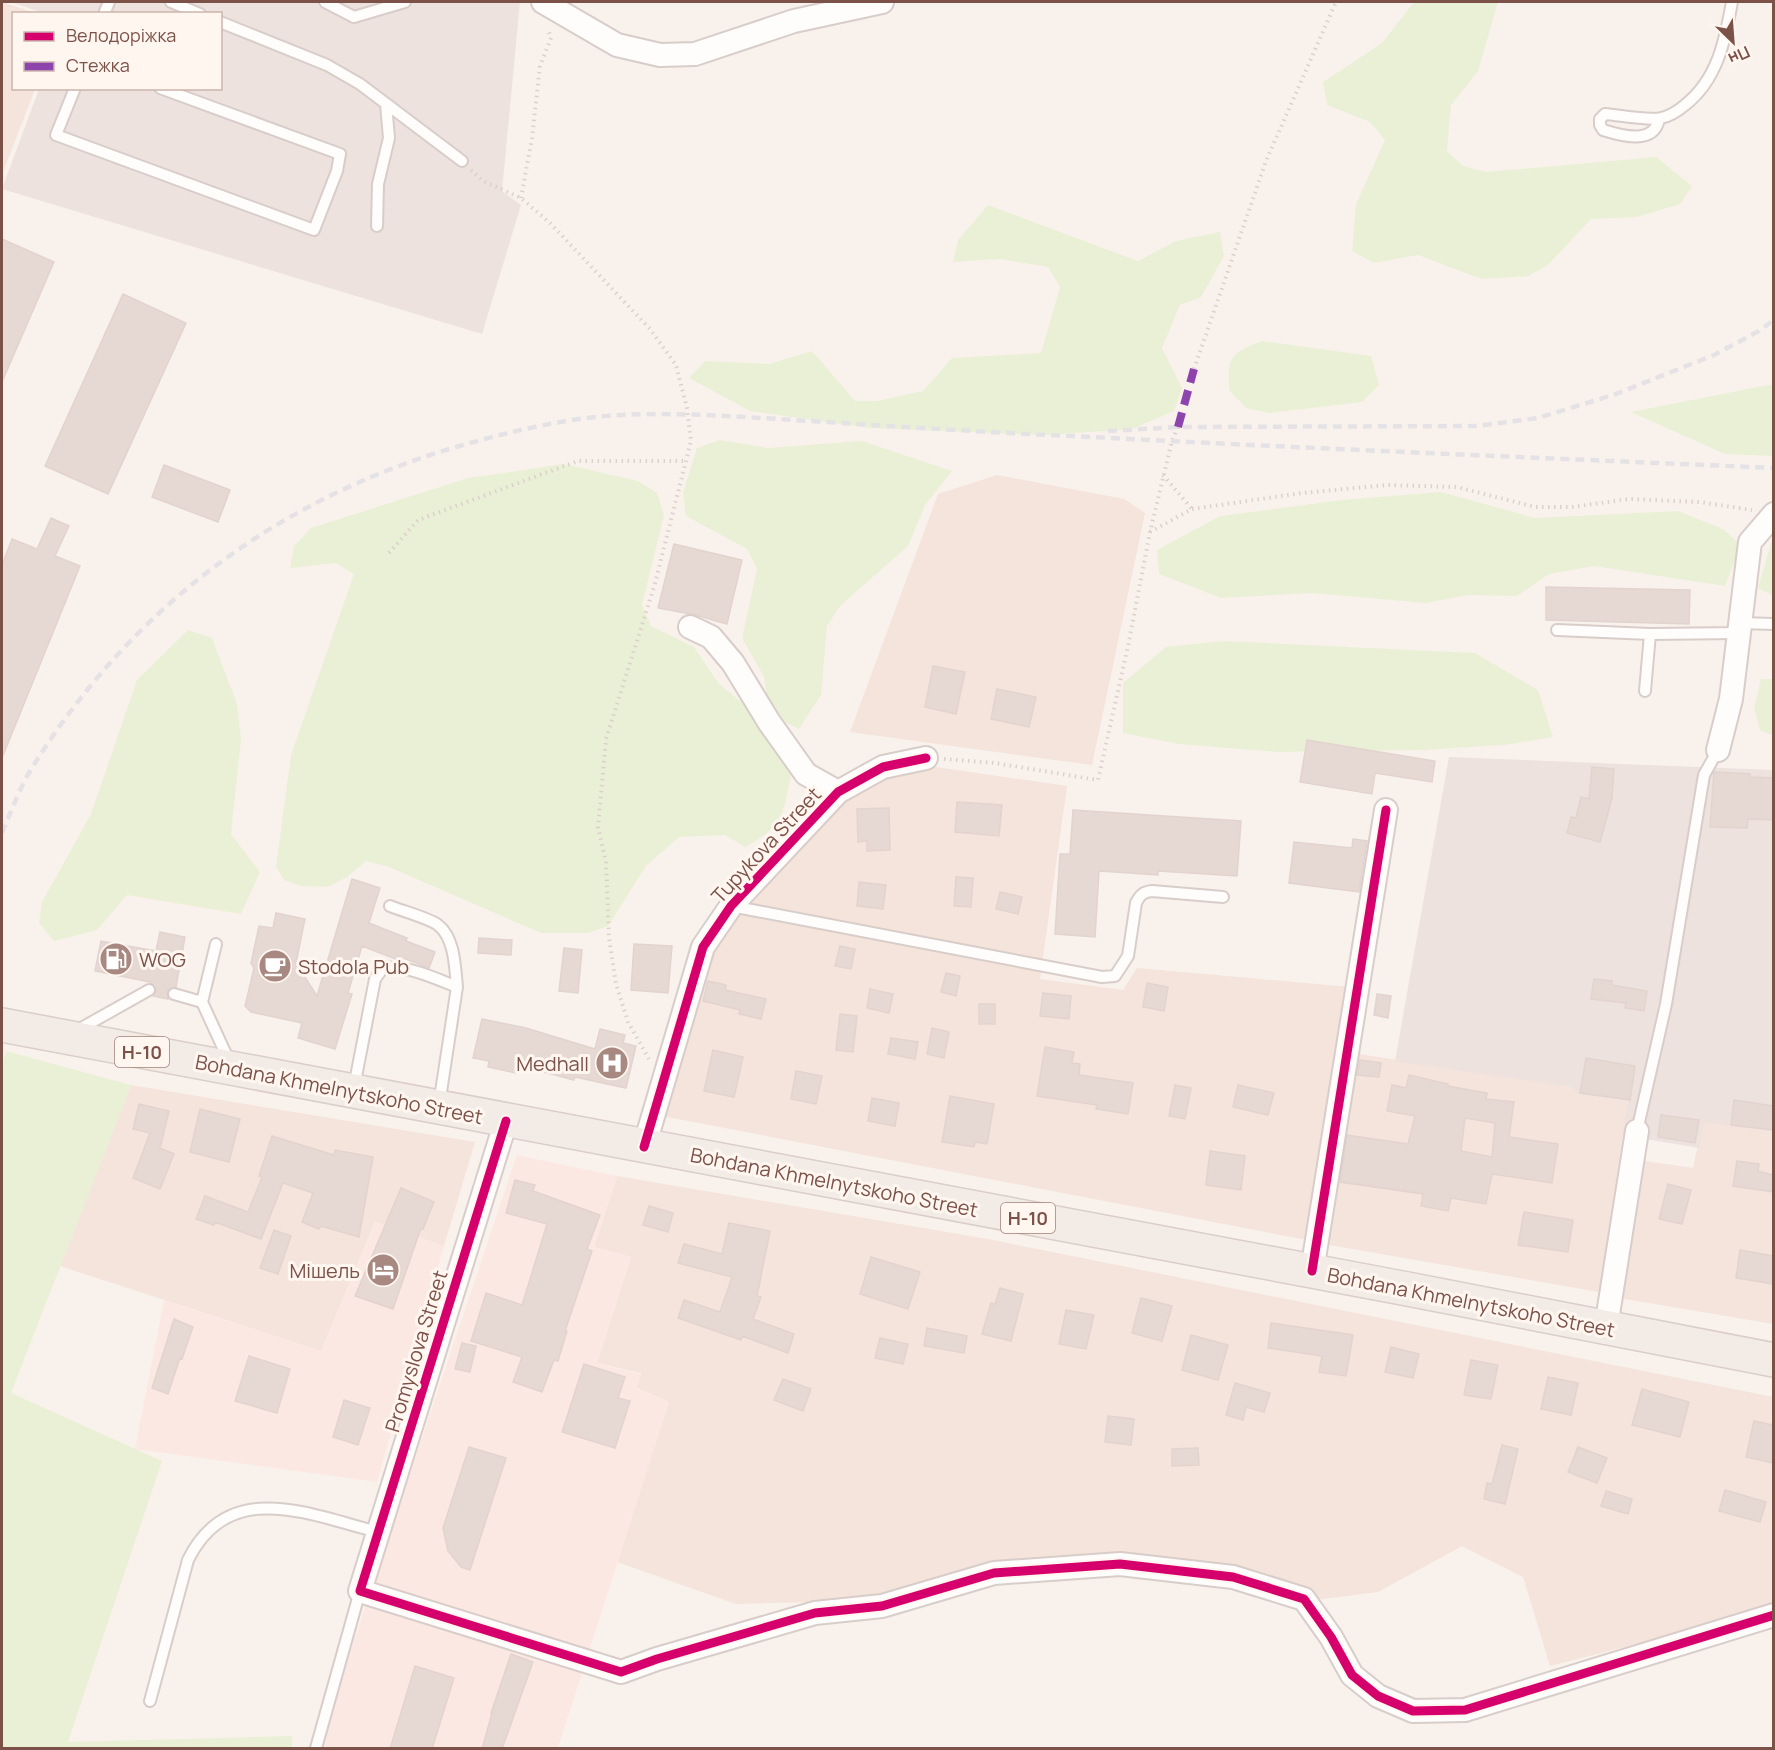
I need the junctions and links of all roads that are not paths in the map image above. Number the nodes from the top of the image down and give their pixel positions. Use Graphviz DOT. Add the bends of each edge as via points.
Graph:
graph roads {
  1 [pos="171,2"];
  2 [pos="325,2"];
  3 [pos="408,2"];
  4 [pos="882,2"];
  5 [pos="1732,2"];
  6 [pos="544,11"];
  7 [pos="195,12"];
  8 [pos="222,23"];
  9 [pos="74,90"];
  10 [pos="165,90"];
  11 [pos="386,104"];
  12 [pos="1659,119"];
  13 [pos="462,161"];
  14 [pos="377,226"];
  15 [pos="1768,513"];
  16 [pos="1773,624"];
  17 [pos="690,627"];
  18 [pos="1740,628"];
  19 [pos="1557,630"];
  20 [pos="1650,634"];
  21 [pos="1645,691"];
  22 [pos="1718,750"];
  23 [pos="926,758"];
  24 [pos="838,792"];
  25 [pos="1386,810"];
  26 [pos="1223,897"];
  27 [pos="390,906"];
  28 [pos="731,906"];
  29 [pos="216,944"];
  30 [pos="457,987"];
  31 [pos="149,990"];
  32 [pos="174,994"];
  33 [pos="202,1002"];
  34 [pos="5,1028"];
  35 [pos="66,1037"];
  36 [pos="232,1069"];
  37 [pos="353,1092"];
  38 [pos="438,1108"];
  39 [pos="506,1121"];
  40 [pos="1637,1131"];
  41 [pos="644,1147"];
  42 [pos="1312,1271"];
  43 [pos="1606,1327"];
  44 [pos="1773,1360"];
  45 [pos="378,1532"];
  46 [pos="360,1591"];
  47 [pos="1773,1615"];
  48 [pos="150,1701"];
  49 [pos="316,1749"];
  1 -- 7 [label="lane"];
  2 -- 3 [label="lane" via="354,17"];
  4 -- 6 [label="street" via="794,21 695,54 660,55 617,45"];
  5 -- 12 [label="lane" via="1725,39 1705,84 1692,100"];
  8 -- 11 [label="lane" via="327,65"];
  9 -- 10 [label="lane" via="56,135 314,230 338,171 340,154"];
  11 -- 13 [label="lane"];
  11 -- 14 [label="lane" via="389,138 378,184"];
  12 -- 12 [label="lane" via="1605,114 1600,125 1618,135 1643,136 1658,127"];
  15 -- 18 [label="street" via="1750,542"];
  16 -- 18 [label="lane"];
  17 -- 24 [label="street" via="711,637 733,663 806,774"];
  18 -- 20 [label="lane"];
  18 -- 22 [label="street" via="1731,699"];
  19 -- 20 [label="lane"];
  20 -- 21 [label="lane"];
  22 -- 40 [label="lane" via="1704,776 1666,1004"];
  23 -- 24 [label="street, Tupykova Street" via="883,767"];
  24 -- 28 [label="street, Tupykova Street"];
  25 -- 42 [label="street"];
  26 -- 28 [label="lane" via="1145,892 1137,903 1128,956 1115,976 1102,977"];
  27 -- 30 [label="lane" via="438,926 447,937"];
  28 -- 41 [label="street, Tupykova Street" via="703,947"];
  29 -- 33 [label="lane"];
  30 -- 37 [label="lane" via="429,976 383,968 375,979"];
  30 -- 38 [label="lane"];
  31 -- 35 [label="lane"];
  32 -- 33 [label="lane"];
  33 -- 36 [label="lane"];
  34 -- 35 [label="main road, Bohdana Khmelnytskoho Street / Н-10"];
  35 -- 36 [label="main road, Bohdana Khmelnytskoho Street / Н-10"];
  36 -- 37 [label="main road, Bohdana Khmelnytskoho Street / Н-10"];
  37 -- 38 [label="main road, Bohdana Khmelnytskoho Street / Н-10"];
  38 -- 39 [label="main road, Bohdana Khmelnytskoho Street / Н-10"];
  39 -- 41 [label="main road, Bohdana Khmelnytskoho Street / Н-10"];
  39 -- 45 [label="street, Promyslova Street"];
  40 -- 43 [label="street"];
  41 -- 42 [label="main road, Bohdana Khmelnytskoho Street / Н-10"];
  42 -- 43 [label="main road, Bohdana Khmelnytskoho Street / Н-10"];
  43 -- 44 [label="main road, Bohdana Khmelnytskoho Street / Н-10"];
  45 -- 46 [label="street, Promyslova Street"];
  45 -- 48 [label="lane" via="268,1507 245,1510 215,1525 188,1560"];
  46 -- 47 [label="street" via="621,1672 815,1613 882,1606 994,1573 1132,1565 1233,1577 1304,1599 1352,1676 1378,1696 1413,1711 1466,1710"];
  46 -- 49 [label="lane, Promyslova Street"];
}
